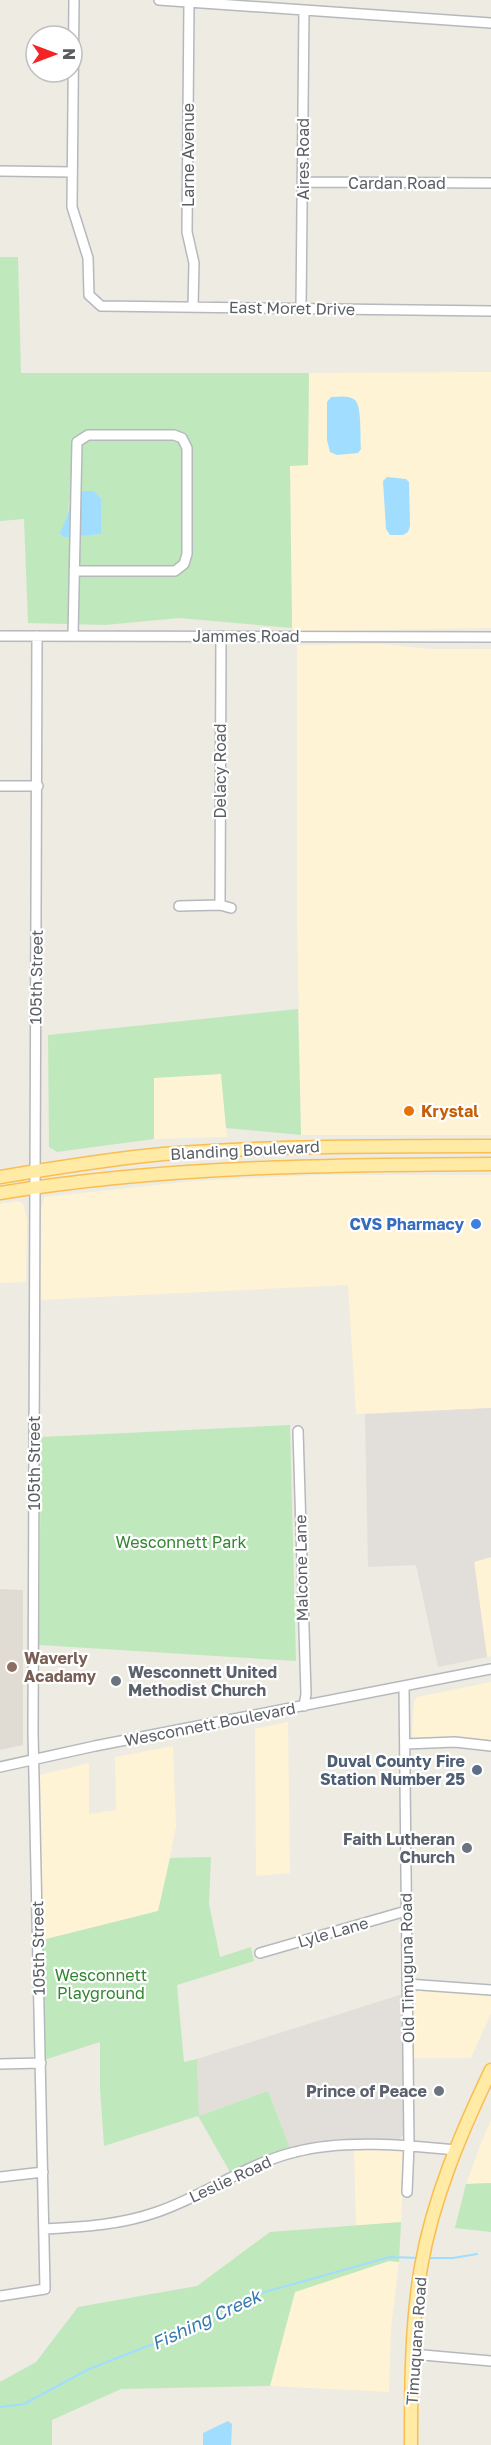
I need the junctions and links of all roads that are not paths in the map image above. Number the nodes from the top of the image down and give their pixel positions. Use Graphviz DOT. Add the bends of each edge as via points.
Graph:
graph roads {
  1 [pos="74,0"];
  2 [pos="159,0"];
  3 [pos="189,2"];
  4 [pos="304,10"];
  5 [pos="491,23"];
  6 [pos="0,171"];
  7 [pos="72,172"];
  8 [pos="303,182"];
  9 [pos="491,183"];
  10 [pos="193,307"];
  11 [pos="301,308"];
  12 [pos="491,311"];
  13 [pos="74,571"];
  14 [pos="0,636"];
  15 [pos="37,636"];
  16 [pos="73,636"];
  17 [pos="221,636"];
  18 [pos="491,636"];
  19 [pos="0,786"];
  20 [pos="38,786"];
  21 [pos="220,905"];
  22 [pos="179,906"];
  23 [pos="231,908"];
  24 [pos="491,1146"];
  25 [pos="284,1148"];
  26 [pos="209,1152"];
  27 [pos="491,1164"];
  28 [pos="212,1170"];
  29 [pos="34,1171"];
  30 [pos="166,1173"];
  31 [pos="0,1177"];
  32 [pos="34,1187"];
  33 [pos="0,1193"];
  34 [pos="298,1431"];
  35 [pos="491,1669"];
  36 [pos="404,1686"];
  37 [pos="304,1706"];
  38 [pos="405,1744"];
  39 [pos="491,1746"];
  40 [pos="34,1760"];
  41 [pos="0,1767"];
  42 [pos="406,1911"];
  43 [pos="260,1953"];
  44 [pos="407,1984"];
  45 [pos="491,1990"];
  46 [pos="41,2063"];
  47 [pos="0,2064"];
  48 [pos="491,2070"];
  49 [pos="409,2145"];
  50 [pos="455,2150"];
  51 [pos="43,2172"];
  52 [pos="0,2177"];
  53 [pos="407,2193"];
  54 [pos="44,2229"];
  55 [pos="0,2296"];
  56 [pos="412,2354"];
  57 [pos="491,2361"];
  58 [pos="411,2445"];
  1 -- 7 [label="street"];
  2 -- 3 [label="street"];
  3 -- 4 [label="street"];
  3 -- 10 [label="street, Larne Avenue" via="187,231 194,263"];
  4 -- 5 [label="street"];
  4 -- 8 [label="street, Aires Road"];
  6 -- 7 [label="street"];
  7 -- 10 [label="street, East Moret Drive" via="72,207 88,258 90,295 101,306"];
  8 -- 9 [label="street, Cardan Road"];
  8 -- 11 [label="street, Aires Road"];
  10 -- 11 [label="street, East Moret Drive"];
  11 -- 12 [label="street, East Moret Drive"];
  13 -- 13 [label="street" via="77,442 88,435 182,438 187,447 188,554 184,564 175,571"];
  13 -- 16 [label="street"];
  14 -- 15 [label="street, Jammes Road"];
  15 -- 16 [label="street, Jammes Road"];
  15 -- 20 [label="street, 105th Street"];
  16 -- 17 [label="street, Jammes Road"];
  17 -- 18 [label="street, Jammes Road"];
  17 -- 21 [label="street, Delacy Road"];
  19 -- 20 [label="street"];
  20 -- 29 [label="street, 105th Street"];
  21 -- 22 [label="street"];
  21 -- 23 [label="street"];
  24 -- 25 [label="main road, Blanding Boulevard"];
  25 -- 26 [label="main road, Blanding Boulevard"];
  25 -- 28 [label="main road" via="270,1156 226,1158"];
  26 -- 29 [label="main road, Blanding Boulevard"];
  26 -- 30 [label="main road" via="190,1166"];
  27 -- 28 [label="main road, Blanding Boulevard"];
  28 -- 30 [label="main road, Blanding Boulevard"];
  29 -- 31 [label="main road, Blanding Boulevard"];
  29 -- 32 [label="street, 105th Street"];
  30 -- 32 [label="main road, Blanding Boulevard"];
  32 -- 33 [label="main road, Blanding Boulevard"];
  32 -- 40 [label="street, 105th Street"];
  34 -- 37 [label="street, Malcone Lane"];
  35 -- 36 [label="street, Wesconnett Boulevard"];
  36 -- 37 [label="street, Wesconnett Boulevard"];
  36 -- 38 [label="street, Old Timuguna Road"];
  37 -- 40 [label="street, Wesconnett Boulevard"];
  38 -- 39 [label="street" via="455,1742"];
  38 -- 42 [label="street, Old Timuguna Road"];
  40 -- 41 [label="street, Wesconnett Boulevard"];
  40 -- 46 [label="street, 105th Street"];
  42 -- 43 [label="street, Lyle Lane"];
  42 -- 44 [label="street, Old Timuguna Road"];
  44 -- 45 [label="street"];
  44 -- 49 [label="street, Old Timuguna Road"];
  46 -- 47 [label="street"];
  46 -- 51 [label="street, 105th Street"];
  48 -- 50 [label="main road, Timuquana Road"];
  49 -- 50 [label="street, Leslie Road"];
  49 -- 53 [label="street, Old Timuguna Road"];
  49 -- 54 [label="street, Leslie Road" via="297,2151 244,2170 159,2212 106,2225"];
  50 -- 56 [label="main road, Timuquana Road" via="432,2219 422,2266"];
  51 -- 52 [label="street"];
  51 -- 54 [label="street, 105th Street"];
  54 -- 55 [label="street, 105th Street" via="45,2289"];
  56 -- 57 [label="street"];
  56 -- 58 [label="main road, Timuquana Road"];
}
